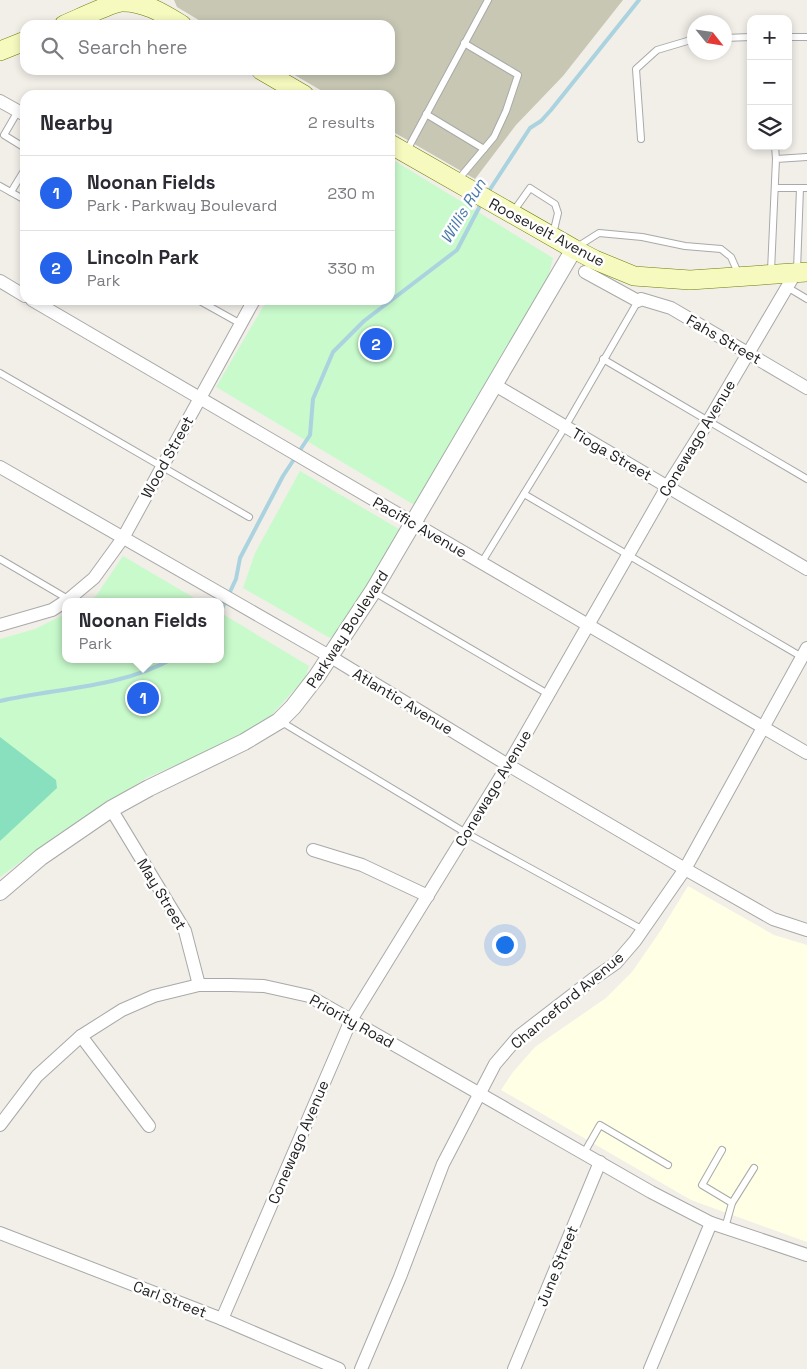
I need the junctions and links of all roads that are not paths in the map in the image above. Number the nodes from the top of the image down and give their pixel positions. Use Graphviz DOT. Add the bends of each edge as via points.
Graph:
graph roads {
  1 [pos="488,0"];
  2 [pos="155,5"];
  3 [pos="76,20"];
  4 [pos="175,20"];
  5 [pos="747,37"];
  6 [pos="792,37"];
  7 [pos="807,37"];
  8 [pos="732,38"];
  9 [pos="687,41"];
  10 [pos="20,43"];
  11 [pos="464,43"];
  12 [pos="0,51"];
  13 [pos="270,75"];
  14 [pos="295,90"];
  15 [pos="0,101"];
  16 [pos="20,112"];
  17 [pos="20,114"];
  18 [pos="426,114"];
  19 [pos="641,139"];
  20 [pos="20,145"];
  21 [pos="398,149"];
  22 [pos="484,149"];
  23 [pos="776,150"];
  24 [pos="807,157"];
  25 [pos="776,158"];
  26 [pos="20,177"];
  27 [pos="461,185"];
  28 [pos="0,186"];
  29 [pos="775,188"];
  30 [pos="804,188"];
  31 [pos="11,192"];
  32 [pos="20,197"];
  33 [pos="511,214"];
  34 [pos="552,237"];
  35 [pos="574,249"];
  36 [pos="584,272"];
  37 [pos="771,274"];
  38 [pos="740,276"];
  39 [pos="797,277"];
  40 [pos="0,281"];
  41 [pos="20,293"];
  42 [pos="807,299"];
  43 [pos="638,301"];
  44 [pos="41,305"];
  45 [pos="207,305"];
  46 [pos="251,305"];
  47 [pos="241,324"];
  48 [pos="748,353"];
  49 [pos="603,359"];
  50 [pos="0,373"];
  51 [pos="495,385"];
  52 [pos="807,388"];
  53 [pos="200,397"];
  54 [pos="709,420"];
  55 [pos="565,427"];
  56 [pos="0,467"];
  57 [pos="162,467"];
  58 [pos="807,478"];
  59 [pos="667,487"];
  60 [pos="524,494"];
  61 [pos="249,517"];
  62 [pos="413,524"];
  63 [pos="123,538"];
  64 [pos="629,555"];
  65 [pos="0,560"];
  66 [pos="482,562"];
  67 [pos="807,569"];
  68 [pos="373,591"];
  69 [pos="67,598"];
  70 [pos="70,598"];
  71 [pos="62,604"];
  72 [pos="587,624"];
  73 [pos="0,625"];
  74 [pos="805,653"];
  75 [pos="331,657"];
  76 [pos="548,694"];
  77 [pos="279,721"];
  78 [pos="763,729"];
  79 [pos="807,753"];
  80 [pos="508,765"];
  81 [pos="111,809"];
  82 [pos="466,833"];
  83 [pos="313,850"];
  84 [pos="685,869"];
  85 [pos="0,892"];
  86 [pos="428,896"];
  87 [pos="643,930"];
  88 [pos="807,930"];
  89 [pos="199,985"];
  90 [pos="351,1020"];
  91 [pos="81,1036"];
  92 [pos="478,1093"];
  93 [pos="0,1125"];
  94 [pos="148,1126"];
  95 [pos="722,1150"];
  96 [pos="584,1153"];
  97 [pos="600,1162"];
  98 [pos="668,1165"];
  99 [pos="754,1168"];
  100 [pos="732,1203"];
  101 [pos="711,1223"];
  102 [pos="725,1228"];
  103 [pos="0,1233"];
  104 [pos="807,1255"];
  105 [pos="222,1319"];
  106 [pos="339,1369"];
  107 [pos="362,1369"];
  108 [pos="514,1369"];
  109 [pos="650,1369"];
  1 -- 11 [label="lane"];
  2 -- 3 [label="main road" via="120,2"];
  2 -- 4 [label="main road"];
  5 -- 8 [label="lane"];
  6 -- 7 [label="lane"];
  9 -- 19 [label="lane" via="658,50 636,69"];
  10 -- 12 [label="main road"];
  11 -- 18 [label="lane"];
  11 -- 22 [label="lane" via="518,75 506,111 494,137"];
  13 -- 14 [label="main road"];
  15 -- 16 [label="street"];
  17 -- 20 [label="lane" via="4,134"];
  18 -- 21 [label="lane"];
  18 -- 22 [label="lane"];
  21 -- 27 [label="main road, Roosevelt Avenue"];
  22 -- 27 [label="lane"];
  23 -- 25 [label="lane"];
  24 -- 25 [label="lane"];
  25 -- 29 [label="lane"];
  26 -- 31 [label="lane"];
  27 -- 33 [label="main road, Roosevelt Avenue"];
  28 -- 31 [label="lane"];
  29 -- 30 [label="lane"];
  29 -- 37 [label="lane"];
  30 -- 39 [label="lane"];
  31 -- 32 [label="lane"];
  33 -- 34 [label="main road, Roosevelt Avenue"];
  33 -- 34 [label="lane" via="530,188 555,204 558,213"];
  34 -- 35 [label="main road, Roosevelt Avenue"];
  35 -- 38 [label="main road, Roosevelt Avenue" via="634,276 690,280"];
  35 -- 38 [label="lane" via="599,233 721,249 731,257"];
  35 -- 51 [label="street, Parkway Boulevard"];
  36 -- 43 [label="street, Fahs Street"];
  37 -- 38 [label="main road, Roosevelt Avenue"];
  37 -- 39 [label="main road, Roosevelt Avenue"];
  39 -- 42 [label="lane"];
  39 -- 48 [label="street, Conewago Avenue"];
  40 -- 41 [label="street"];
  43 -- 48 [label="street, Fahs Street" via="641,299 671,308"];
  43 -- 49 [label="lane"];
  44 -- 53 [label="street, Pacific Avenue"];
  45 -- 47 [label="lane"];
  46 -- 47 [label="street, Wood Street"];
  47 -- 53 [label="street, Wood Street"];
  48 -- 52 [label="street, Fahs Street"];
  48 -- 54 [label="street, Conewago Avenue"];
  49 -- 54 [label="lane"];
  49 -- 55 [label="lane"];
  50 -- 57 [label="lane"];
  51 -- 55 [label="street, Tioga Street"];
  51 -- 62 [label="street, Parkway Boulevard"];
  53 -- 57 [label="street, Wood Street"];
  53 -- 62 [label="street, Pacific Avenue"];
  54 -- 58 [label="lane"];
  54 -- 59 [label="street, Conewago Avenue"];
  55 -- 59 [label="street, Tioga Street"];
  55 -- 60 [label="lane"];
  56 -- 63 [label="street, Atlantic Avenue"];
  57 -- 61 [label="lane"];
  57 -- 63 [label="street, Wood Street"];
  59 -- 64 [label="street, Conewago Avenue"];
  59 -- 67 [label="street, Tioga Street"];
  60 -- 64 [label="lane"];
  60 -- 66 [label="lane"];
  62 -- 66 [label="street, Pacific Avenue"];
  62 -- 68 [label="street, Parkway Boulevard"];
  63 -- 70 [label="street, Wood Street" via="94,578"];
  63 -- 75 [label="street, Atlantic Avenue"];
  64 -- 72 [label="street, Conewago Avenue"];
  64 -- 74 [label="lane"];
  65 -- 69 [label="lane"];
  66 -- 72 [label="street, Pacific Avenue"];
  68 -- 75 [label="street, Parkway Boulevard"];
  68 -- 76 [label="lane"];
  71 -- 73 [label="street, Wood Street" via="52,610"];
  72 -- 76 [label="street, Conewago Avenue"];
  72 -- 78 [label="street, Pacific Avenue"];
  74 -- 78 [label="street, Chanceford Avenue"];
  75 -- 77 [label="street, Parkway Boulevard" via="305,693"];
  75 -- 80 [label="street, Atlantic Avenue"];
  76 -- 80 [label="street, Conewago Avenue"];
  77 -- 81 [label="street, Parkway Boulevard"];
  77 -- 82 [label="lane"];
  78 -- 79 [label="street, Pacific Avenue"];
  78 -- 84 [label="street, Chanceford Avenue"];
  80 -- 82 [label="street, Conewago Avenue"];
  80 -- 84 [label="street, Atlantic Avenue"];
  81 -- 85 [label="street, Parkway Boulevard" via="41,857"];
  81 -- 89 [label="street, May Street" via="185,931"];
  82 -- 86 [label="street, Conewago Avenue"];
  82 -- 87 [label="lane"];
  83 -- 86 [label="street" via="362,866"];
  84 -- 87 [label="street, Chanceford Avenue"];
  84 -- 88 [label="street, Atlantic Avenue" via="774,918"];
  86 -- 90 [label="street, Conewago Avenue"];
  87 -- 92 [label="street, Chanceford Avenue" via="616,963 519,1036 495,1064"];
  89 -- 90 [label="street, Priority Road" via="264,986 309,996"];
  89 -- 91 [label="street, Priority Road" via="154,996 122,1010"];
  90 -- 92 [label="street, Priority Road"];
  90 -- 105 [label="street, Conewago Avenue"];
  91 -- 93 [label="street, Priority Road" via="37,1076"];
  91 -- 94 [label="street"];
  92 -- 96 [label="street, Priority Road"];
  92 -- 107 [label="street, Chanceford Avenue" via="443,1164"];
  95 -- 100 [label="lane" via="702,1185"];
  96 -- 97 [label="street, Priority Road"];
  96 -- 98 [label="lane" via="600,1125"];
  97 -- 101 [label="street, Priority Road"];
  97 -- 108 [label="street, June Street"];
  99 -- 100 [label="lane"];
  100 -- 102 [label="lane"];
  101 -- 102 [label="street, Priority Road"];
  101 -- 109 [label="street"];
  102 -- 104 [label="street, Priority Road"];
  103 -- 105 [label="street, Carl Street"];
  105 -- 106 [label="street, Carl Street"];
}
